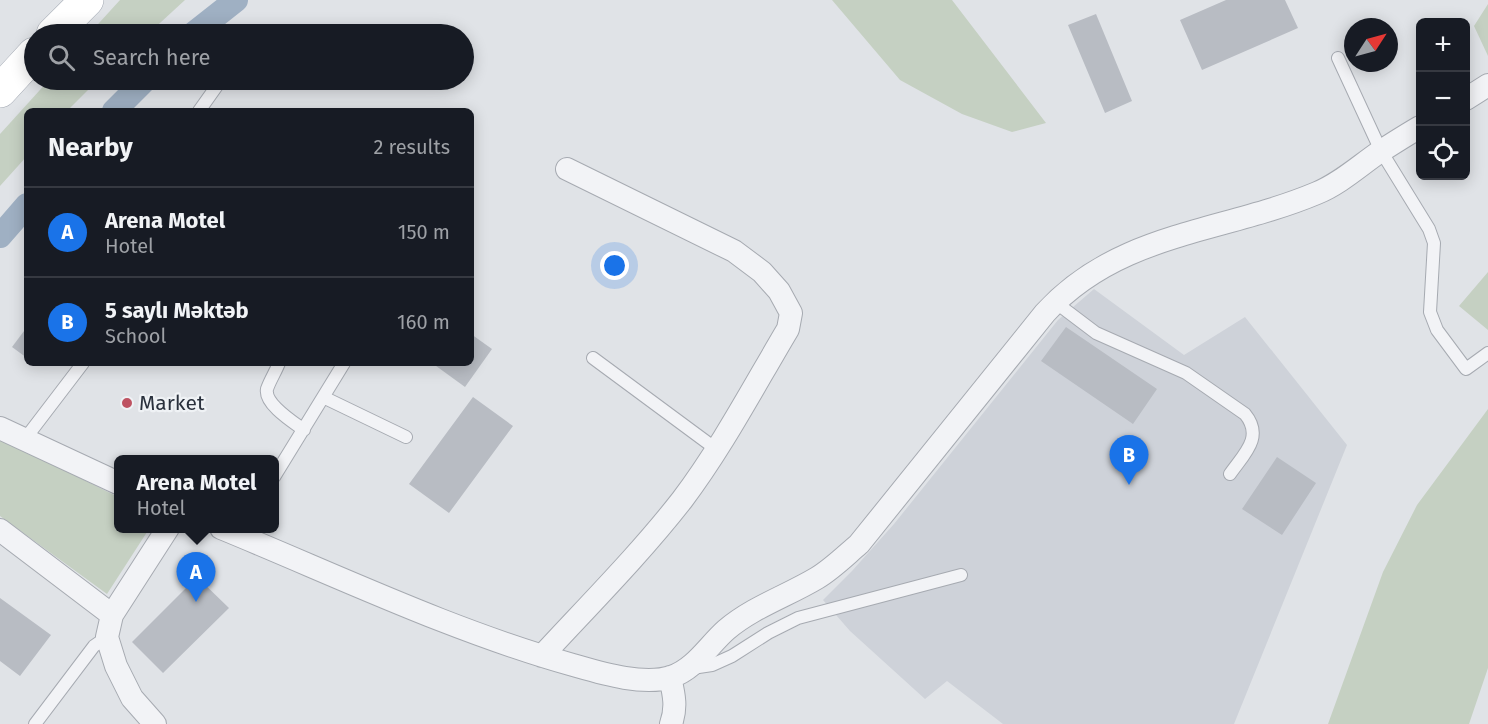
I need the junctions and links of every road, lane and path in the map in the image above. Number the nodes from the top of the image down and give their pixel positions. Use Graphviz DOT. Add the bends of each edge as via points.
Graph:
graph roads {
  1 [pos="87,0"];
  2 [pos="63,24"];
  3 [pos="1338,58"];
  4 [pos="1488,85"];
  5 [pos="214,90"];
  6 [pos="1470,96"];
  7 [pos="201,108"];
  8 [pos="1416,129"];
  9 [pos="1381,151"];
  10 [pos="567,169"];
  11 [pos="1055,302"];
  12 [pos="1488,353"];
  13 [pos="593,358"];
  14 [pos="81,366"];
  15 [pos="278,366"];
  16 [pos="342,366"];
  17 [pos="323,397"];
  18 [pos="0,428"];
  19 [pos="304,430"];
  20 [pos="406,437"];
  21 [pos="25,439"];
  22 [pos="716,449"];
  23 [pos="279,469"];
  24 [pos="1230,474"];
  25 [pos="114,481"];
  26 [pos="0,530"];
  27 [pos="165,533"];
  28 [pos="238,533"];
  29 [pos="961,575"];
  30 [pos="112,615"];
  31 [pos="107,637"];
  32 [pos="542,656"];
  33 [pos="679,673"];
  34 [pos="35,724"];
  35 [pos="155,724"];
  36 [pos="671,724"];
  1 -- 2 [label="main road"];
  3 -- 9 [label="lane"];
  4 -- 6 [label="street"];
  5 -- 7 [label="lane"];
  8 -- 9 [label="street"];
  9 -- 11 [label="street" via="1319,192 1131,253 1101,268"];
  9 -- 12 [label="lane" via="1434,243 1430,312 1437,330 1466,369"];
  10 -- 22 [label="street" via="734,251 762,272 791,313 788,329"];
  11 -- 24 [label="lane" via="1096,333 1186,373 1245,414 1254,433"];
  11 -- 33 [label="street" via="859,544 816,579 741,618"];
  13 -- 22 [label="lane"];
  14 -- 21 [label="lane"];
  15 -- 19 [label="lane" via="268,398"];
  16 -- 17 [label="lane"];
  17 -- 19 [label="lane"];
  17 -- 20 [label="lane"];
  18 -- 21 [label="street"];
  19 -- 23 [label="lane"];
  21 -- 25 [label="street"];
  22 -- 32 [label="street" via="647,543"];
  26 -- 30 [label="street"];
  27 -- 30 [label="street"];
  28 -- 32 [label="street" via="466,631"];
  29 -- 33 [label="lane" via="798,618 732,656"];
  30 -- 31 [label="street"];
  31 -- 34 [label="lane" via="94,646"];
  31 -- 35 [label="street" via="132,698"];
  32 -- 33 [label="street" via="645,680"];
  33 -- 36 [label="street"];
}
